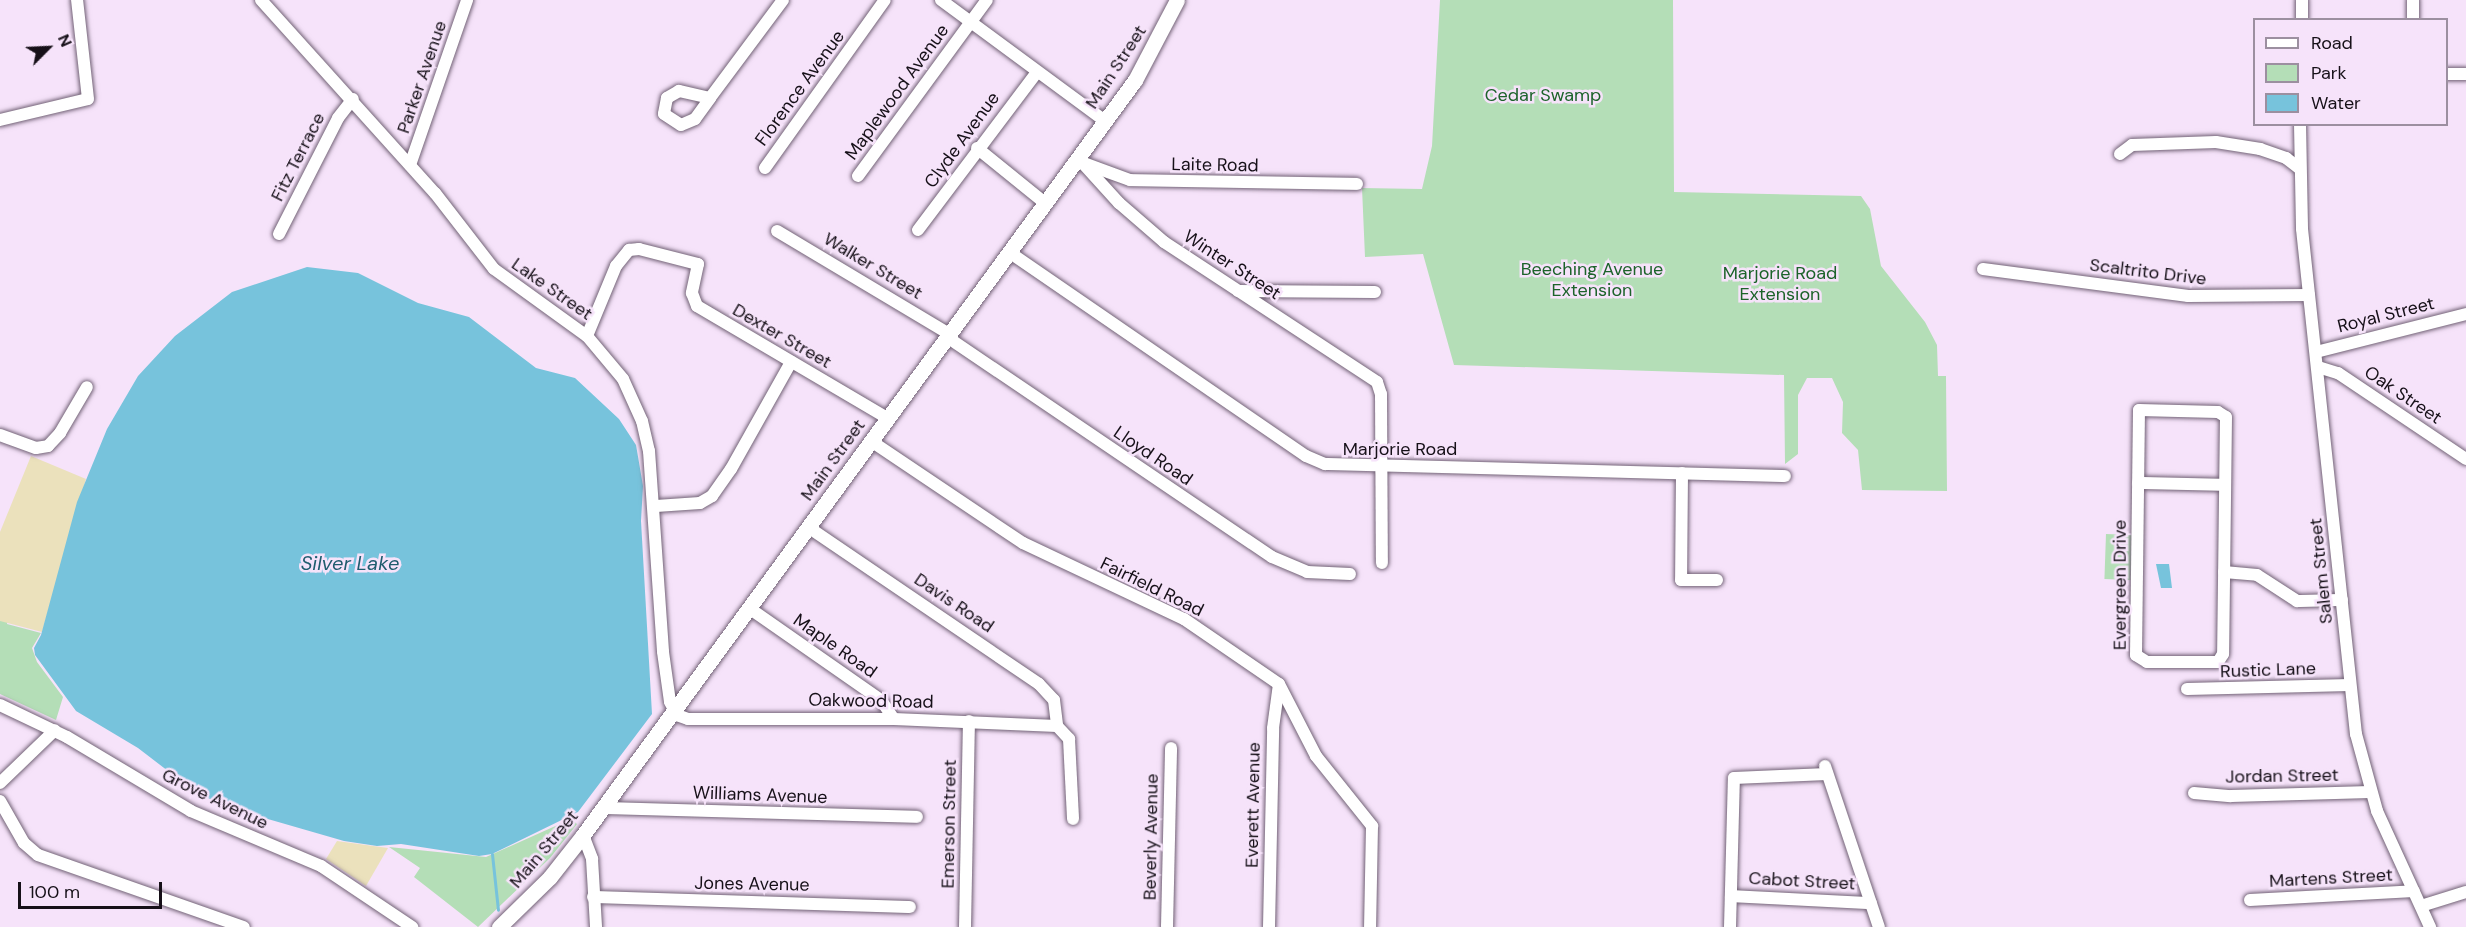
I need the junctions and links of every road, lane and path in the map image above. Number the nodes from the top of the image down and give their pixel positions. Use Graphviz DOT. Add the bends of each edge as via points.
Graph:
graph roads {
  1 [pos="77,0"];
  2 [pos="261,0"];
  3 [pos="467,0"];
  4 [pos="783,0"];
  5 [pos="885,0"];
  6 [pos="941,0"];
  7 [pos="987,0"];
  8 [pos="1177,0"];
  9 [pos="2302,0"];
  10 [pos="2413,0"];
  11 [pos="2302,18"];
  12 [pos="2413,18"];
  13 [pos="970,21"];
  14 [pos="1037,72"];
  15 [pos="2448,74"];
  16 [pos="2466,74"];
  17 [pos="710,98"];
  18 [pos="353,99"];
  19 [pos="0,120"];
  20 [pos="1105,121"];
  21 [pos="2300,126"];
  22 [pos="977,148"];
  23 [pos="2120,154"];
  24 [pos="1078,158"];
  25 [pos="410,165"];
  26 [pos="765,168"];
  27 [pos="2300,168"];
  28 [pos="858,176"];
  29 [pos="1357,184"];
  30 [pos="1045,203"];
  31 [pos="918,230"];
  32 [pos="777,231"];
  33 [pos="279,234"];
  34 [pos="1009,252"];
  35 [pos="1983,268"];
  36 [pos="1238,291"];
  37 [pos="1375,292"];
  38 [pos="2309,295"];
  39 [pos="2466,314"];
  40 [pos="948,335"];
  41 [pos="587,336"];
  42 [pos="2316,352"];
  43 [pos="791,362"];
  44 [pos="2318,367"];
  45 [pos="87,387"];
  46 [pos="887,418"];
  47 [pos="0,435"];
  48 [pos="871,441"];
  49 [pos="2466,459"];
  50 [pos="1383,464"];
  51 [pos="1682,472"];
  52 [pos="1785,476"];
  53 [pos="2138,483"];
  54 [pos="2225,484"];
  55 [pos="656,506"];
  56 [pos="808,527"];
  57 [pos="1382,563"];
  58 [pos="2224,572"];
  59 [pos="1350,574"];
  60 [pos="1717,580"];
  61 [pos="2342,600"];
  62 [pos="749,608"];
  63 [pos="1279,684"];
  64 [pos="2350,685"];
  65 [pos="2187,689"];
  66 [pos="0,705"];
  67 [pos="673,711"];
  68 [pos="894,719"];
  69 [pos="969,721"];
  70 [pos="1057,726"];
  71 [pos="55,730"];
  72 [pos="1171,748"];
  73 [pos="0,783"];
  74 [pos="2370,792"];
  75 [pos="2194,793"];
  76 [pos="0,801"];
  77 [pos="603,808"];
  78 [pos="917,816"];
  79 [pos="1072,819"];
  80 [pos="583,836"];
  81 [pos="2414,891"];
  82 [pos="2466,892"];
  83 [pos="1731,896"];
  84 [pos="593,897"];
  85 [pos="2250,900"];
  86 [pos="1871,903"];
  87 [pos="2421,906"];
  88 [pos="910,907"];
  89 [pos="244,927"];
  90 [pos="412,927"];
  91 [pos="498,927"];
  92 [pos="597,927"];
  93 [pos="965,927"];
  94 [pos="1167,927"];
  95 [pos="1269,927"];
  96 [pos="1370,927"];
  97 [pos="1730,927"];
  98 [pos="1879,927"];
  99 [pos="2430,927"];
  1 -- 19 [label="street" via="88,99"];
  2 -- 18 [label="street, Lake Street"];
  3 -- 25 [label="street, Parker Avenue"];
  4 -- 17 [label="street"];
  5 -- 26 [label="street, Florence Avenue"];
  6 -- 13 [label="street"];
  7 -- 13 [label="street, Maplewood Avenue"];
  8 -- 20 [label="main road, Main Street" via="1143,67"];
  9 -- 11 [label="street"];
  10 -- 12 [label="street"];
  13 -- 14 [label="street"];
  13 -- 28 [label="street, Maplewood Avenue"];
  14 -- 20 [label="street"];
  14 -- 22 [label="street, Clyde Avenue"];
  15 -- 16 [label="street"];
  18 -- 25 [label="street, Lake Street"];
  18 -- 33 [label="street, Fitz Terrace" via="338,118"];
  20 -- 24 [label="main road, Main Street"];
  21 -- 27 [label="street, Salem Street"];
  22 -- 30 [label="street"];
  22 -- 31 [label="street, Clyde Avenue"];
  23 -- 27 [label="street" via="2132,145 2216,142 2260,149 2286,158"];
  24 -- 29 [label="street, Laite Road" via="1098,170 1130,180"];
  24 -- 30 [label="main road, Main Street"];
  24 -- 36 [label="street, Winter Street" via="1150,231"];
  25 -- 41 [label="street, Lake Street" via="494,270"];
  27 -- 38 [label="street, Salem Street"];
  30 -- 34 [label="main road, Main Street"];
  32 -- 40 [label="street, Walker Street"];
  34 -- 40 [label="main road, Main Street"];
  34 -- 50 [label="street, Marjorie Road" via="1306,456 1335,467"];
  35 -- 38 [label="street, Scaltrito Drive" via="2188,296"];
  36 -- 37 [label="street"];
  36 -- 50 [label="street, Winter Street" via="1379,386"];
  38 -- 42 [label="street, Salem Street"];
  39 -- 42 [label="street, Royal Street"];
  40 -- 46 [label="main road, Main Street"];
  40 -- 59 [label="street, Lloyd Road" via="1272,557 1307,572"];
  41 -- 43 [label="street, Dexter Street" via="616,266 629,250 639,249 698,264 692,293 697,306"];
  41 -- 55 [label="street, Lake Street" via="615,367 637,408 646,435"];
  42 -- 44 [label="street, Salem Street"];
  43 -- 46 [label="street, Dexter Street"];
  43 -- 55 [label="street" via="712,496 700,503"];
  44 -- 49 [label="street, Oak Street" via="2338,373"];
  44 -- 61 [label="street, Salem Street"];
  45 -- 47 [label="street" via="48,446 36,448"];
  46 -- 48 [label="main road, Main Street"];
  48 -- 56 [label="main road, Main Street"];
  48 -- 63 [label="street, Fairfield Road" via="1023,543 1184,619"];
  50 -- 51 [label="street, Marjorie Road"];
  50 -- 57 [label="street"];
  51 -- 52 [label="street, Marjorie Road"];
  51 -- 60 [label="street" via="1681,580"];
  53 -- 54 [label="street"];
  53 -- 54 [label="street, Evergreen Drive" via="2139,410 2224,414"];
  53 -- 58 [label="street, Evergreen Drive" via="2138,659 2220,661"];
  54 -- 58 [label="street, Evergreen Drive"];
  55 -- 67 [label="street, Lake Street" via="661,634"];
  56 -- 62 [label="main road, Main Street"];
  56 -- 70 [label="street, Davis Road" via="1039,684 1054,700"];
  58 -- 61 [label="street" via="2257,575 2297,601"];
  61 -- 64 [label="street, Salem Street"];
  62 -- 67 [label="main road, Main Street"];
  62 -- 68 [label="street, Maple Road" via="881,700"];
  63 -- 95 [label="street, Everett Avenue" via="1272,728"];
  63 -- 96 [label="street, Fairfield Road" via="1316,756 1367,817 1372,831"];
  64 -- 65 [label="street, Rustic Lane"];
  64 -- 74 [label="street, Salem Street"];
  66 -- 71 [label="street, Grove Avenue"];
  67 -- 68 [label="street, Oakwood Road" via="688,719"];
  67 -- 77 [label="main road, Main Street"];
  68 -- 69 [label="street, Oakwood Road"];
  69 -- 70 [label="street, Oakwood Road"];
  69 -- 93 [label="street, Emerson Street"];
  70 -- 79 [label="street" via="1068,735"];
  71 -- 73 [label="street"];
  71 -- 90 [label="street, Grove Avenue" via="191,811 321,866"];
  72 -- 94 [label="street, Beverly Avenue"];
  74 -- 75 [label="street, Jordan Street" via="2231,796"];
  74 -- 81 [label="street, Salem Street"];
  76 -- 89 [label="street" via="24,843 38,855"];
  77 -- 78 [label="street, Williams Avenue"];
  77 -- 80 [label="main road, Main Street"];
  80 -- 84 [label="street" via="591,854"];
  80 -- 91 [label="main road, Main Street" via="549,877"];
  81 -- 85 [label="street, Martens Street"];
  81 -- 87 [label="street, Salem Street"];
  82 -- 87 [label="street"];
  83 -- 86 [label="street, Cabot Street"];
  83 -- 86 [label="street" via="1735,777 1826,769"];
  83 -- 97 [label="street"];
  84 -- 88 [label="street, Jones Avenue"];
  84 -- 92 [label="street"];
  86 -- 98 [label="street"];
  87 -- 99 [label="street, Salem Street"];
}
